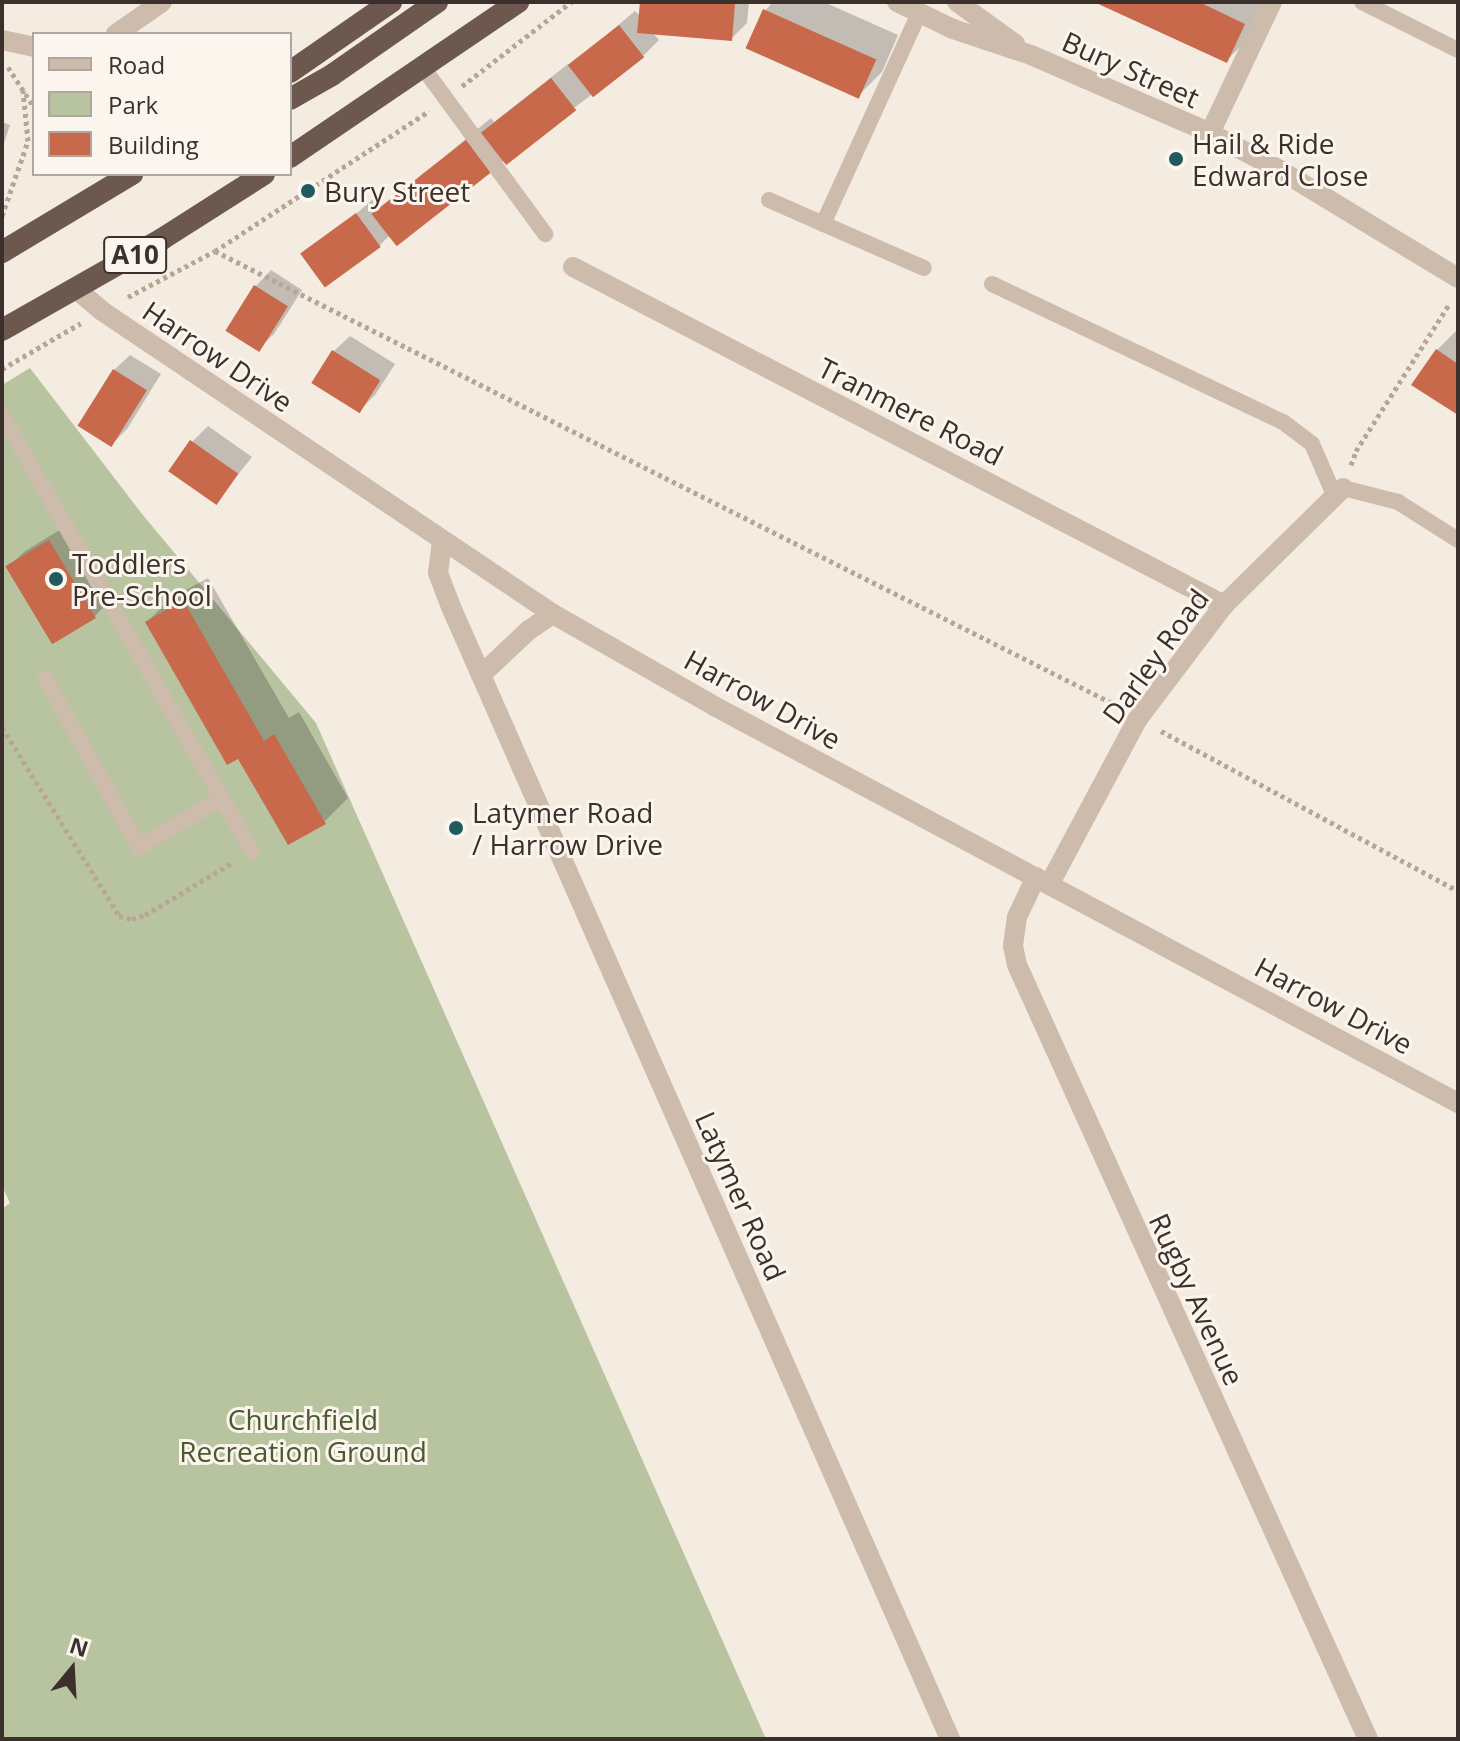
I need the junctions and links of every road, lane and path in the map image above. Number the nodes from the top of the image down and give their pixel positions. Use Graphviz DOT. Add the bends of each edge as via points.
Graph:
graph roads {
  1 [pos="162,2"];
  2 [pos="391,2"];
  3 [pos="437,2"];
  4 [pos="518,2"];
  5 [pos="571,2"];
  6 [pos="897,2"];
  7 [pos="957,2"];
  8 [pos="1272,2"];
  9 [pos="1362,2"];
  10 [pos="919,13"];
  11 [pos="119,32"];
  12 [pos="2,40"];
  13 [pos="32,47"];
  14 [pos="1458,50"];
  15 [pos="1031,55"];
  16 [pos="2,58"];
  17 [pos="424,69"];
  18 [pos="292,71"];
  19 [pos="23,90"];
  20 [pos="292,98"];
  21 [pos="445,99"];
  22 [pos="32,104"];
  23 [pos="1210,133"];
  24 [pos="292,156"];
  25 [pos="129,176"];
  26 [pos="261,176"];
  27 [pos="769,200"];
  28 [pos="2,216"];
  29 [pos="823,224"];
  30 [pos="545,234"];
  31 [pos="215,251"];
  32 [pos="2,252"];
  33 [pos="573,267"];
  34 [pos="924,268"];
  35 [pos="1458,278"];
  36 [pos="992,284"];
  37 [pos="76,289"];
  38 [pos="1458,291"];
  39 [pos="102,311"];
  40 [pos="2,330"];
  41 [pos="2,369"];
  42 [pos="2,415"];
  43 [pos="1339,493"];
  44 [pos="1458,540"];
  45 [pos="442,541"];
  46 [pos="1224,605"];
  47 [pos="553,614"];
  48 [pos="481,675"];
  49 [pos="45,678"];
  50 [pos="1137,720"];
  51 [pos="222,798"];
  52 [pos="252,851"];
  53 [pos="1043,881"];
  54 [pos="1458,891"];
  55 [pos="1458,1103"];
  56 [pos="950,1739"];
  57 [pos="1368,1739"];
  1 -- 11 [label="street"];
  2 -- 18 [label="highway"];
  3 -- 20 [label="highway"];
  4 -- 17 [label="highway"];
  5 -- 21 [label="path"];
  6 -- 10 [label="street, Bury Street"];
  7 -- 15 [label="street, Bury Street"];
  8 -- 23 [label="street"];
  9 -- 14 [label="lane"];
  10 -- 15 [label="street, Bury Street"];
  10 -- 29 [label="lane"];
  12 -- 13 [label="street"];
  15 -- 23 [label="street, Bury Street"];
  16 -- 19 [label="path"];
  17 -- 21 [label="lane"];
  17 -- 24 [label="highway"];
  19 -- 22 [label="path"];
  19 -- 28 [label="path" via="28,141"];
  21 -- 30 [label="lane"];
  21 -- 31 [label="path"];
  23 -- 35 [label="street, Bury Street"];
  25 -- 32 [label="highway, A10"];
  26 -- 37 [label="highway, A10"];
  27 -- 29 [label="lane"];
  29 -- 34 [label="lane"];
  31 -- 39 [label="path"];
  31 -- 50 [label="path" via="1121,707"];
  33 -- 46 [label="street, Tranmere Road"];
  36 -- 43 [label="lane" via="1283,422 1312,444"];
  37 -- 39 [label="street, Harrow Drive"];
  37 -- 40 [label="highway, A10"];
  38 -- 43 [label="path" via="1356,451"];
  39 -- 41 [label="path"];
  39 -- 45 [label="street, Harrow Drive"];
  42 -- 51 [label="lane"];
  43 -- 44 [label="lane" via="1398,502"];
  43 -- 46 [label="street, Darley Road"];
  45 -- 47 [label="street, Harrow Drive"];
  45 -- 48 [label="street, Latymer Road" via="438,573"];
  46 -- 50 [label="street, Darley Road"];
  47 -- 48 [label="street"];
  47 -- 53 [label="street, Harrow Drive"];
  48 -- 56 [label="street, Latymer Road"];
  49 -- 51 [label="lane" via="139,847"];
  50 -- 53 [label="street, Darley Road"];
  50 -- 54 [label="path"];
  51 -- 52 [label="lane"];
  53 -- 55 [label="street, Harrow Drive"];
  53 -- 57 [label="street, Rugby Avenue" via="1017,917 1017,965"];
}
